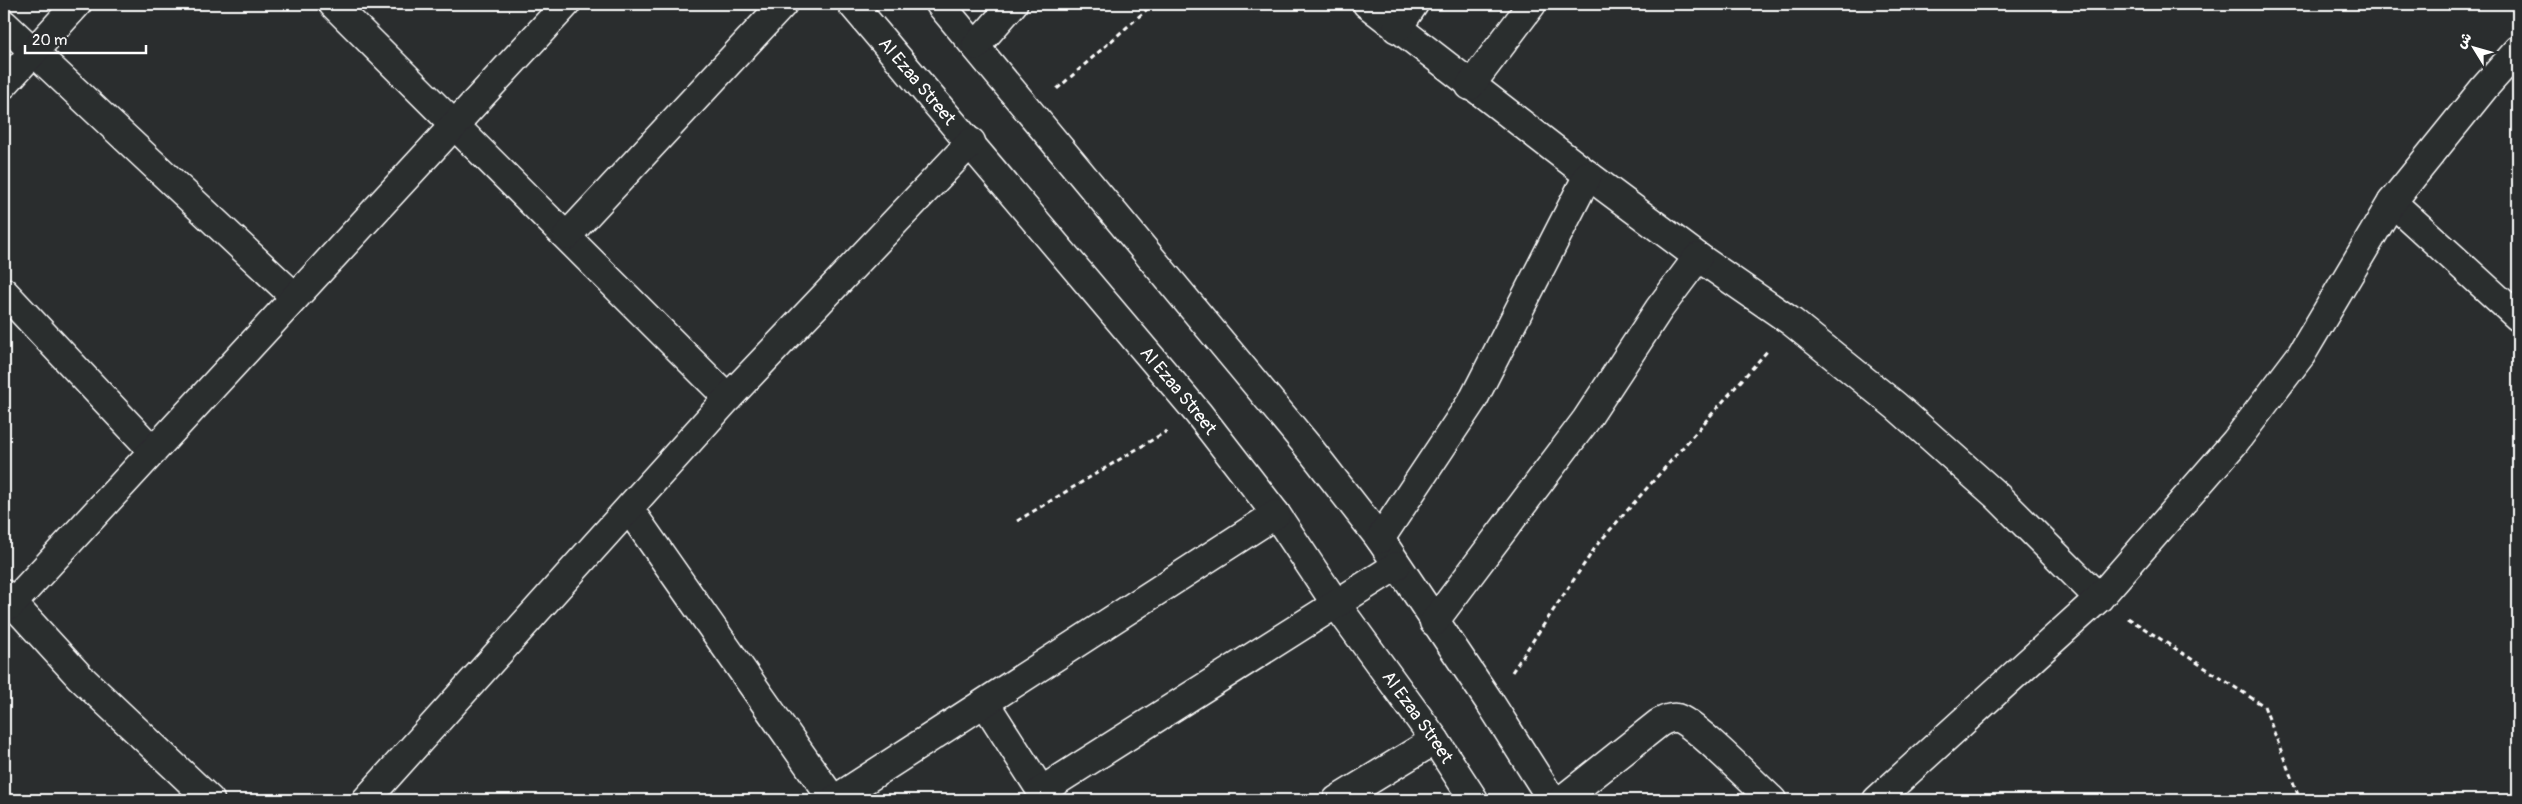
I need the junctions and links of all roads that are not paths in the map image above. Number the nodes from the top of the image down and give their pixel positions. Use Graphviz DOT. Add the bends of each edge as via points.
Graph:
graph roads {
  1 [pos="77,4"];
  2 [pos="566,4"];
  3 [pos="783,4"];
  4 [pos="852,4"];
  5 [pos="940,4"];
  6 [pos="1012,4"];
  7 [pos="1367,4"];
  8 [pos="1414,4"];
  9 [pos="1532,4"];
  10 [pos="348,9"];
  11 [pos="4,24"];
  12 [pos="1396,29"];
  13 [pos="976,46"];
  14 [pos="2518,50"];
  15 [pos="33,52"];
  16 [pos="4,84"];
  17 [pos="1470,86"];
  18 [pos="454,125"];
  19 [pos="971,142"];
  20 [pos="1588,175"];
  21 [pos="2392,202"];
  22 [pos="567,236"];
  23 [pos="1698,257"];
  24 [pos="4,292"];
  25 [pos="295,297"];
  26 [pos="2518,317"];
  27 [pos="728,398"];
  28 [pos="153,451"];
  29 [pos="629,509"];
  30 [pos="1276,514"];
  31 [pos="1380,539"];
  32 [pos="1396,566"];
  33 [pos="2098,598"];
  34 [pos="8,600"];
  35 [pos="1336,604"];
  36 [pos="1434,622"];
  37 [pos="985,703"];
  38 [pos="1435,740"];
  39 [pos="1044,796"];
  40 [pos="210,800"];
  41 [pos="366,800"];
  42 [pos="834,800"];
  43 [pos="1337,800"];
  44 [pos="1474,800"];
  45 [pos="1552,800"];
  46 [pos="1562,800"];
  47 [pos="1772,800"];
  48 [pos="1877,800"];
  1 -- 15 [label="street"];
  2 -- 18 [label="street"];
  3 -- 22 [label="street"];
  4 -- 19 [label="street, Al Ezaa Street"];
  5 -- 13 [label="street"];
  6 -- 13 [label="street"];
  7 -- 12 [label="street"];
  8 -- 12 [label="street"];
  9 -- 17 [label="street"];
  10 -- 18 [label="street"];
  11 -- 15 [label="street"];
  12 -- 17 [label="street"];
  13 -- 31 [label="street" via="1310,449"];
  14 -- 21 [label="street"];
  15 -- 16 [label="street"];
  15 -- 25 [label="street"];
  17 -- 20 [label="street"];
  18 -- 22 [label="street"];
  18 -- 25 [label="street"];
  19 -- 27 [label="street"];
  19 -- 30 [label="street, Al Ezaa Street" via="1198,413"];
  20 -- 23 [label="street"];
  20 -- 31 [label="street" via="1474,398"];
  21 -- 26 [label="street"];
  21 -- 33 [label="street" via="2301,355 2235,442"];
  22 -- 27 [label="street"];
  23 -- 33 [label="street" via="1792,322 1896,406 1997,496"];
  23 -- 36 [label="street" via="1659,309 1586,420"];
  24 -- 28 [label="street"];
  25 -- 28 [label="street"];
  27 -- 29 [label="street"];
  28 -- 34 [label="street"];
  29 -- 41 [label="street"];
  29 -- 42 [label="street"];
  30 -- 35 [label="street, Al Ezaa Street"];
  30 -- 37 [label="street"];
  31 -- 32 [label="street"];
  32 -- 35 [label="street"];
  32 -- 36 [label="street"];
  33 -- 48 [label="street"];
  34 -- 40 [label="street" via="80,677"];
  35 -- 38 [label="street, Al Ezaa Street"];
  35 -- 39 [label="street"];
  36 -- 45 [label="street"];
  37 -- 39 [label="street"];
  37 -- 42 [label="street"];
  38 -- 43 [label="street"];
  38 -- 44 [label="street, Al Ezaa Street"];
  46 -- 47 [label="street" via="1659,723 1676,718 1694,729"];
}
